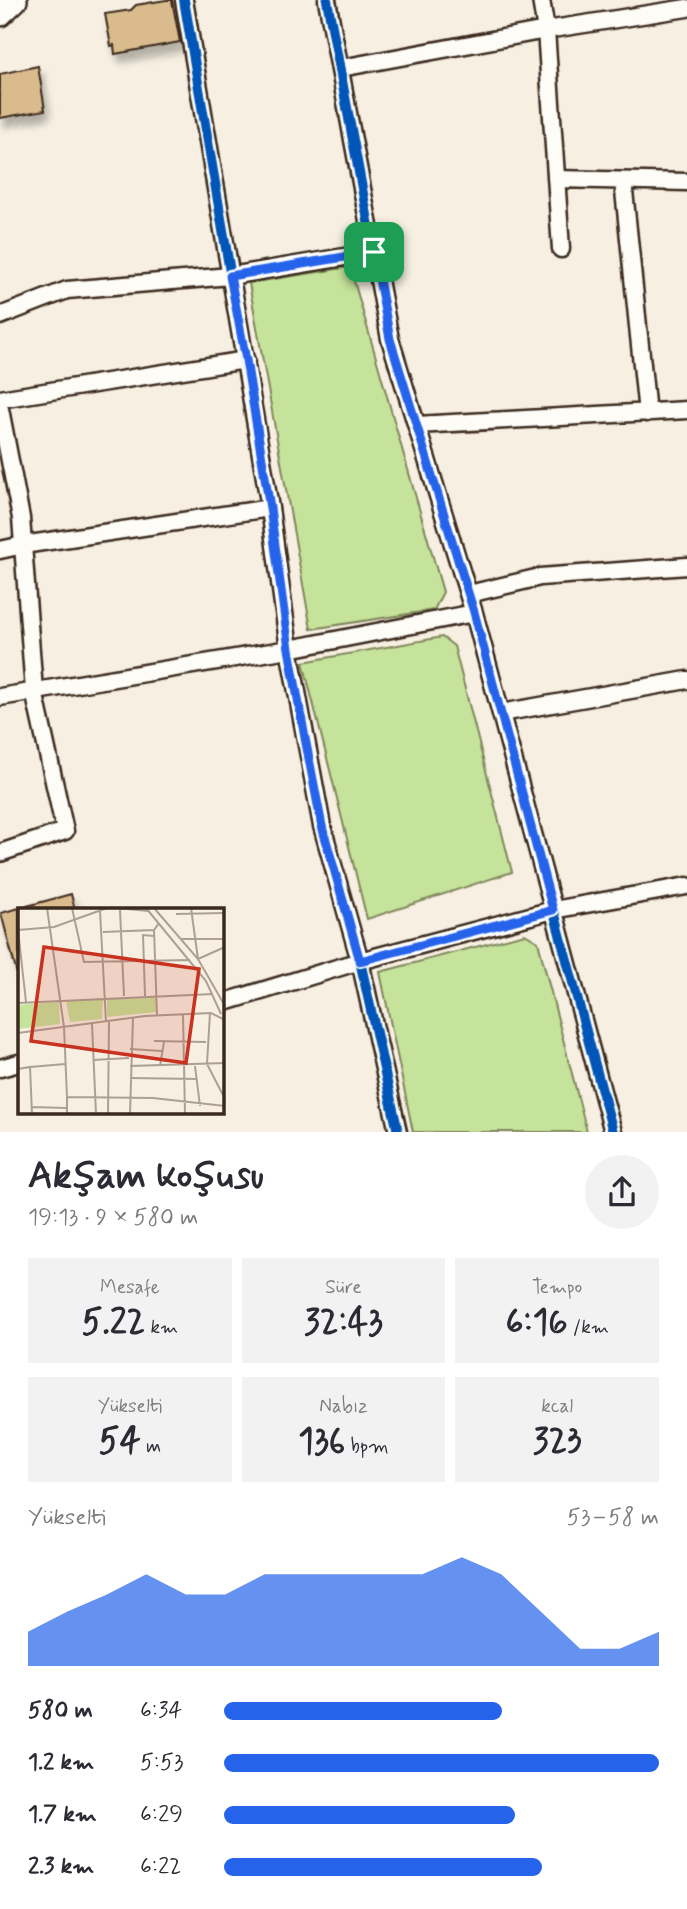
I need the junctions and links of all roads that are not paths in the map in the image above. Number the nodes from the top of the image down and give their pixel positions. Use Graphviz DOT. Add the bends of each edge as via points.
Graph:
graph roads {
  1 [pos="15,0"];
  2 [pos="184,0"];
  3 [pos="327,0"];
  4 [pos="541,0"];
  5 [pos="687,8"];
  6 [pos="0,15"];
  7 [pos="546,30"];
  8 [pos="341,68"];
  9 [pos="556,179"];
  10 [pos="623,181"];
  11 [pos="687,182"];
  12 [pos="561,248"];
  13 [pos="374,252"];
  14 [pos="230,276"];
  15 [pos="0,316"];
  16 [pos="246,360"];
  17 [pos="0,398"];
  18 [pos="0,410"];
  19 [pos="687,410"];
  20 [pos="647,413"];
  21 [pos="417,425"];
  22 [pos="270,508"];
  23 [pos="23,545"];
  24 [pos="0,550"];
  25 [pos="687,566"];
  26 [pos="469,594"];
  27 [pos="474,612"];
  28 [pos="289,649"];
  29 [pos="687,680"];
  30 [pos="34,691"];
  31 [pos="0,697"];
  32 [pos="501,713"];
  33 [pos="0,853"];
  34 [pos="687,886"];
  35 [pos="553,910"];
  36 [pos="360,961"];
  37 [pos="224,1002"];
  38 [pos="18,1063"];
  39 [pos="0,1068"];
  40 [pos="398,1132"];
  41 [pos="613,1132"];
  1 -- 6 [label="street"];
  2 -- 14 [label="street"];
  3 -- 8 [label="street"];
  4 -- 7 [label="street"];
  5 -- 7 [label="street"];
  7 -- 8 [label="street"];
  7 -- 9 [label="street"];
  8 -- 13 [label="street"];
  9 -- 10 [label="street"];
  9 -- 12 [label="street"];
  10 -- 11 [label="street"];
  10 -- 20 [label="street"];
  13 -- 14 [label="street"];
  13 -- 21 [label="street" via="390,339"];
  14 -- 15 [label="street" via="67,290"];
  14 -- 16 [label="street"];
  16 -- 17 [label="street"];
  16 -- 22 [label="street"];
  18 -- 23 [label="street"];
  19 -- 20 [label="street"];
  20 -- 21 [label="street"];
  21 -- 26 [label="street"];
  22 -- 23 [label="street"];
  22 -- 28 [label="street"];
  23 -- 24 [label="street"];
  23 -- 30 [label="street"];
  25 -- 26 [label="street" via="540,577"];
  26 -- 27 [label="street"];
  27 -- 28 [label="street"];
  27 -- 32 [label="street"];
  28 -- 30 [label="street"];
  28 -- 36 [label="street" via="322,826"];
  29 -- 32 [label="street"];
  30 -- 31 [label="street"];
  30 -- 33 [label="street" via="65,831"];
  32 -- 35 [label="street"];
  34 -- 35 [label="street"];
  35 -- 36 [label="street"];
  35 -- 41 [label="street"];
  36 -- 37 [label="street"];
  36 -- 40 [label="street"];
  38 -- 39 [label="street"];
}
